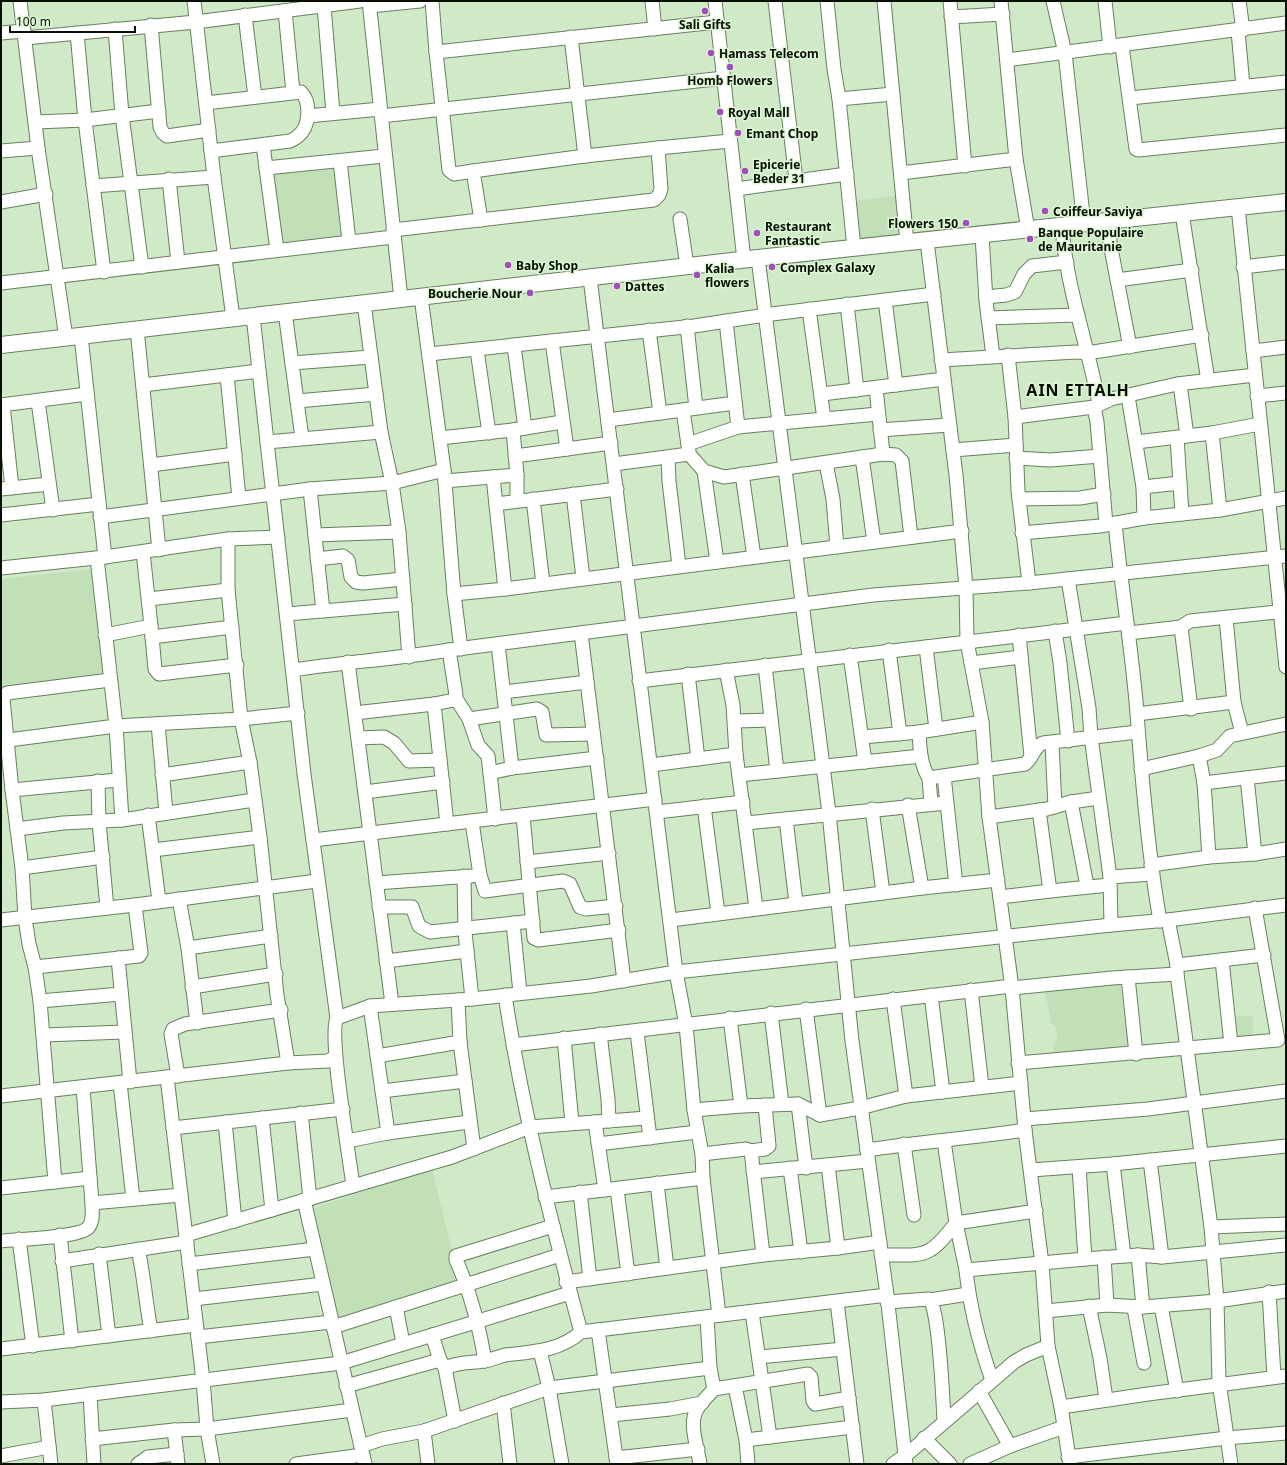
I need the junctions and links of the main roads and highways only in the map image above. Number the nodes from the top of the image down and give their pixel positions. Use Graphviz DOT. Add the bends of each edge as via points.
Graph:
graph roads {
  1 [pos="1286,202"];
  2 [pos="1,345"];
  1 -- 2 [label="main road" via="687,266"];
}
